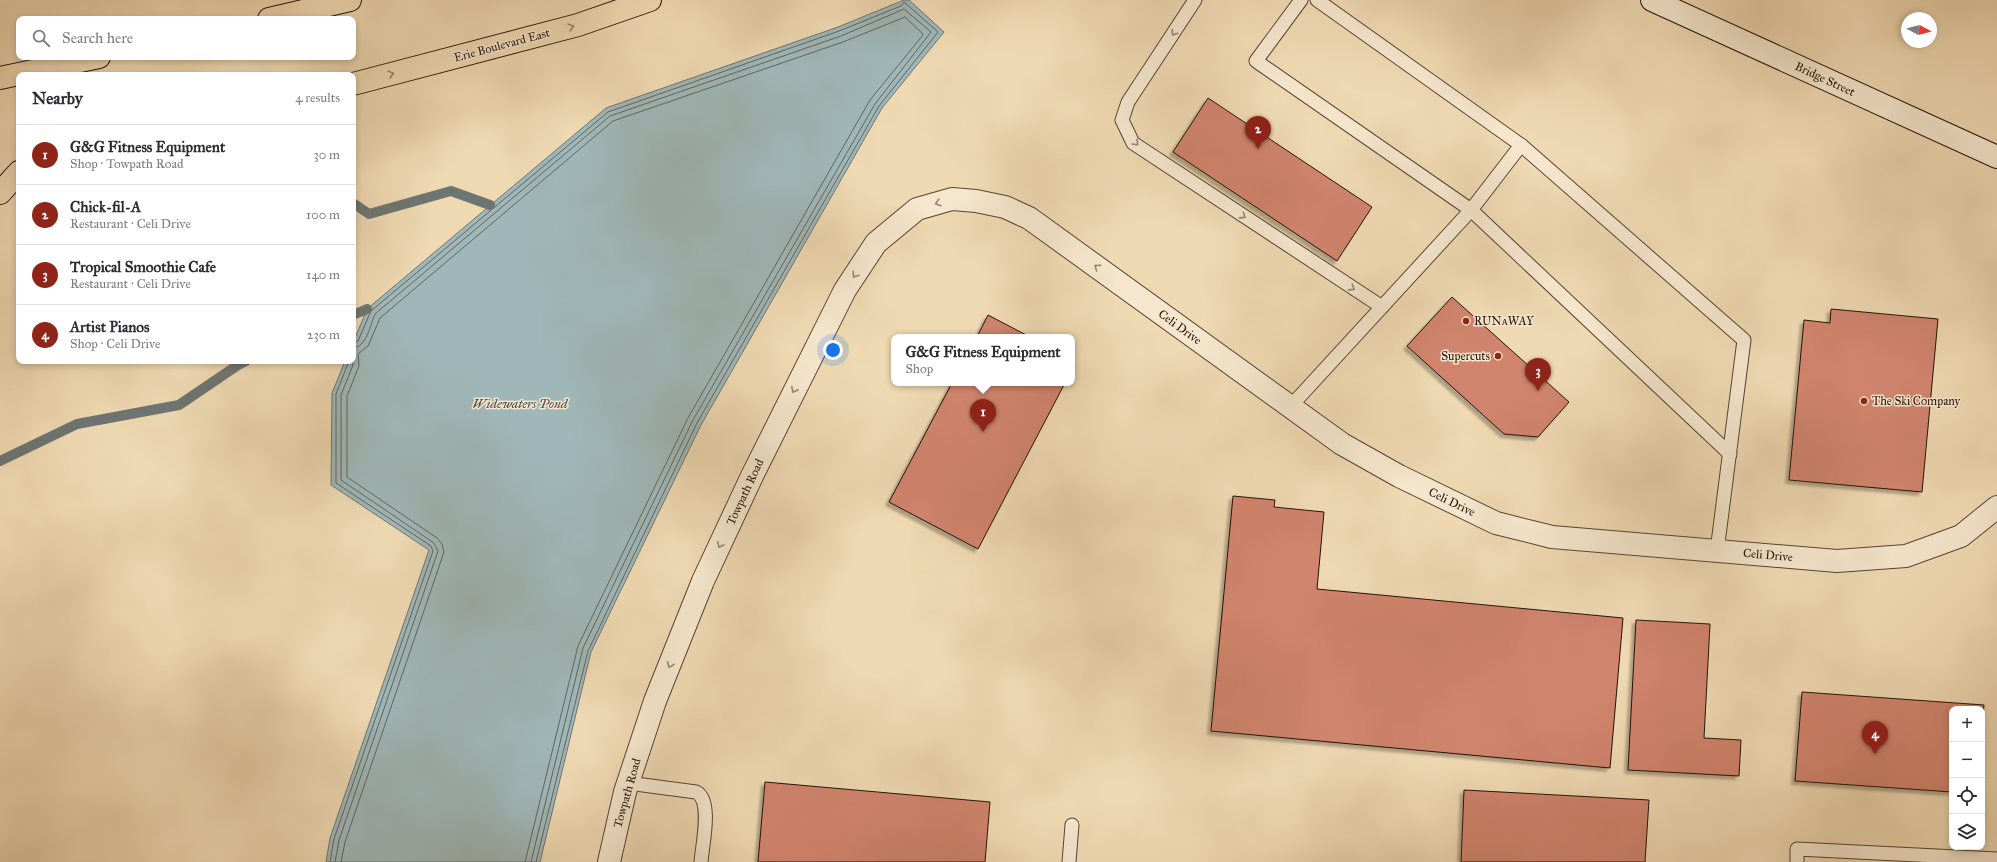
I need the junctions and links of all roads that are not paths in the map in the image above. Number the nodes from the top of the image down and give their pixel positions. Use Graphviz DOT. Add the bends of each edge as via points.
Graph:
graph roads {
  1 [pos="350,0"];
  2 [pos="650,0"];
  3 [pos="1195,0"];
  4 [pos="1301,0"];
  5 [pos="1317,0"];
  6 [pos="1652,0"];
  7 [pos="325,3"];
  8 [pos="280,16"];
  9 [pos="85,60"];
  10 [pos="28,72"];
  11 [pos="16,75"];
  12 [pos="0,78"];
  13 [pos="356,83"];
  14 [pos="1521,145"];
  15 [pos="1996,156"];
  16 [pos="16,165"];
  17 [pos="0,168"];
  18 [pos="16,175"];
  19 [pos="0,193"];
  20 [pos="976,200"];
  21 [pos="1471,210"];
  22 [pos="1382,308"];
  23 [pos="1290,407"];
  24 [pos="1730,454"];
  25 [pos="1996,511"];
  26 [pos="1717,551"];
  27 [pos="628,783"];
  28 [pos="1072,825"];
  29 [pos="1997,859"];
  30 [pos="609,862"];
  31 [pos="700,862"];
  32 [pos="1069,862"];
  33 [pos="1796,862"];
  1 -- 7 [label="main road"];
  13 -- 2 [label="main road, Erie Boulevard East, one-way" via="578,25"];
  3 -- 22 [label="lane, one-way" via="1128,102 1122,120 1133,143"];
  4 -- 21 [label="lane" via="1256,61"];
  5 -- 14 [label="lane"];
  6 -- 15 [label="street, Bridge Street"];
  7 -- 8 [label="main road"];
  9 -- 10 [label="main road"];
  11 -- 12 [label="main road"];
  14 -- 21 [label="lane"];
  14 -- 24 [label="lane" via="1744,340"];
  16 -- 17 [label="main road"];
  18 -- 19 [label="main road"];
  23 -- 20 [label="street, Celi Drive, one-way" via="1029,218 1005,206"];
  20 -- 27 [label="street, Towpath Road, one-way" via="952,199 917,209 876,242 845,290 703,581 655,701"];
  21 -- 22 [label="lane"];
  21 -- 24 [label="lane"];
  22 -- 23 [label="lane"];
  23 -- 26 [label="street, Celi Drive" via="1342,444 1398,476 1496,523 1552,537"];
  24 -- 26 [label="lane"];
  25 -- 26 [label="street, Celi Drive" via="1961,536 1906,556 1836,561"];
  27 -- 30 [label="street, Towpath Road"];
  27 -- 31 [label="lane" via="700,794 706,810"];
  28 -- 32 [label="lane"];
  29 -- 33 [label="lane" via="1797,849"];
}
